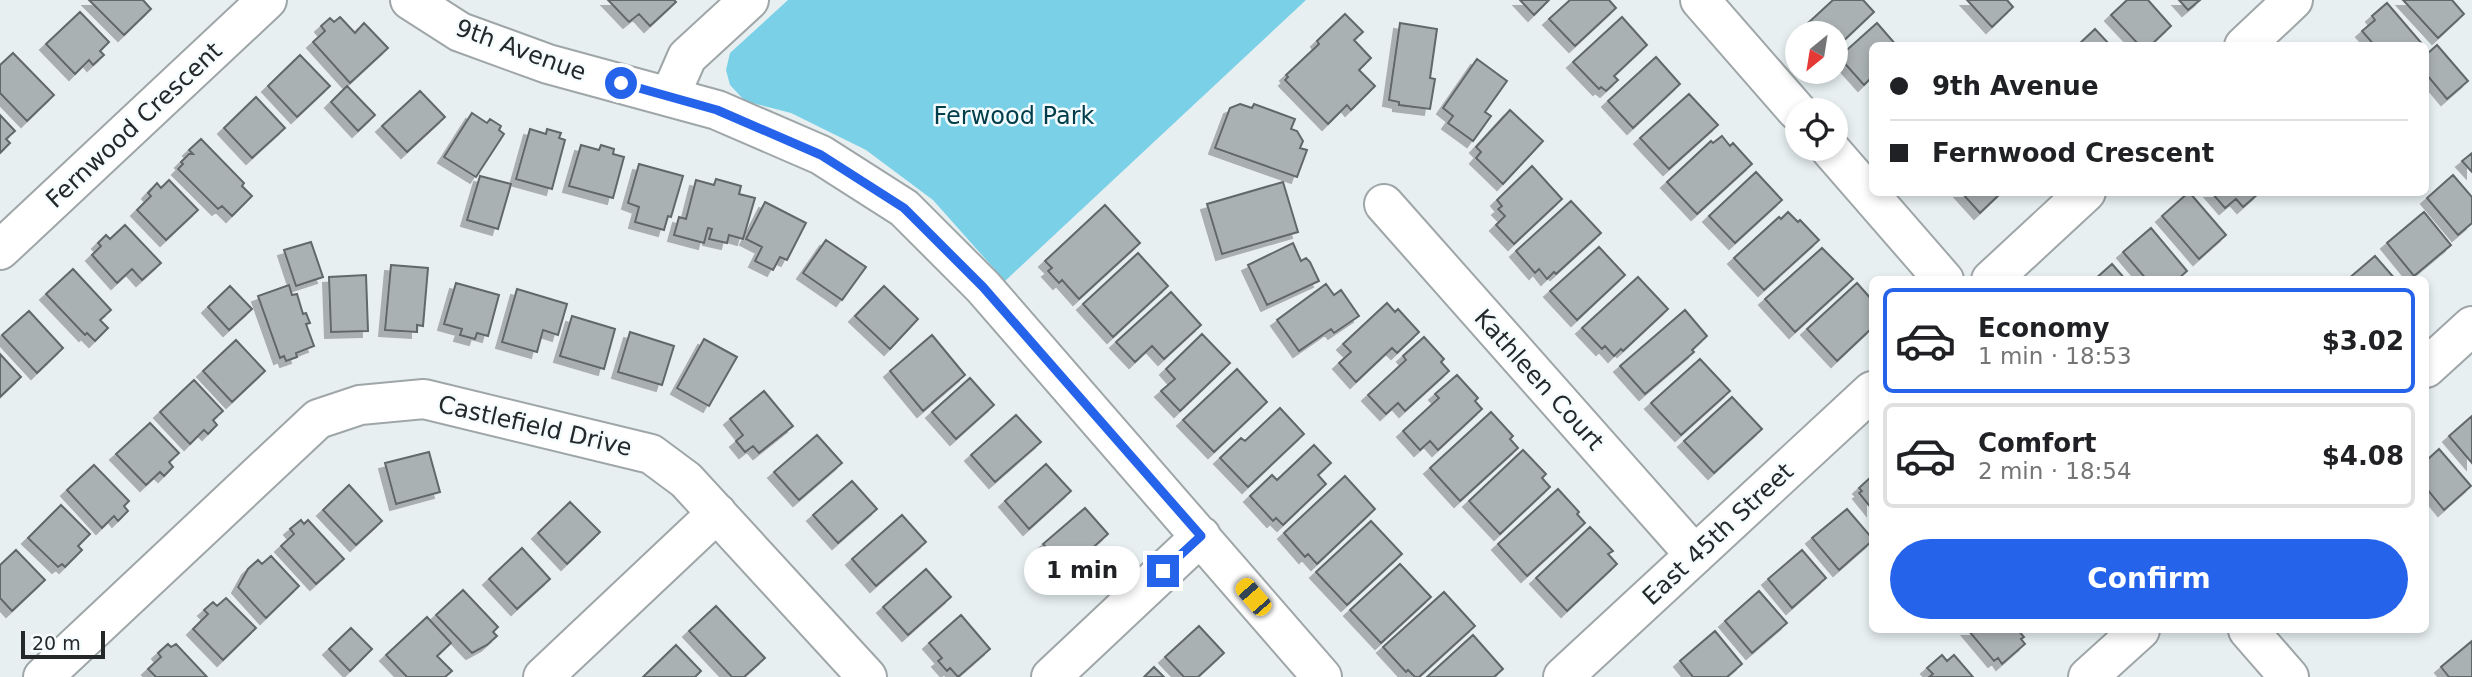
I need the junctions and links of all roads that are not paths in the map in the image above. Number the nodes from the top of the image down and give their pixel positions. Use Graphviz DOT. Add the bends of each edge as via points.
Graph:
graph roads {
  1 [pos="267,0"];
  2 [pos="410,0"];
  3 [pos="749,0"];
  4 [pos="2293,0"];
  5 [pos="1720,7"];
  6 [pos="2248,42"];
  7 [pos="670,96"];
  8 [pos="1787,98"];
  9 [pos="1840,161"];
  10 [pos="1869,194"];
  11 [pos="1871,196"];
  12 [pos="2082,196"];
  13 [pos="1384,204"];
  14 [pos="0,250"];
  15 [pos="1941,276"];
  16 [pos="1996,276"];
  17 [pos="2472,326"];
  18 [pos="2429,365"];
  19 [pos="1869,394"];
  20 [pos="717,513"];
  21 [pos="1201,536"];
  22 [pos="1695,555"];
  23 [pos="2137,633"];
  24 [pos="2251,633"];
  25 [pos="43,677"];
  26 [pos="543,677"];
  27 [pos="867,677"];
  28 [pos="1051,677"];
  29 [pos="1322,677"];
  30 [pos="1563,677"];
  31 [pos="2088,677"];
  32 [pos="2289,677"];
  1 -- 14 [label="street, Fernwood Crescent"];
  2 -- 7 [label="street, 9th Avenue" via="460,32 548,64"];
  3 -- 7 [label="street" via="687,57"];
  4 -- 6 [label="street"];
  5 -- 8 [label="street"];
  7 -- 21 [label="street, 9th Avenue" via="717,110 821,155 904,208 983,287"];
  9 -- 10 [label="street"];
  11 -- 15 [label="street"];
  12 -- 16 [label="street"];
  13 -- 22 [label="street, Kathleen Court"];
  17 -- 18 [label="street"];
  19 -- 22 [label="street, East 45th Street"];
  20 -- 25 [label="street, Castlefield Drive" via="687,480 651,454 424,400 360,405 318,419"];
  20 -- 26 [label="street"];
  20 -- 27 [label="street, Castlefield Drive"];
  21 -- 28 [label="street"];
  21 -- 29 [label="street, 9th Avenue"];
  22 -- 30 [label="street, East 45th Street"];
  23 -- 31 [label="street"];
  24 -- 32 [label="street"];
}
